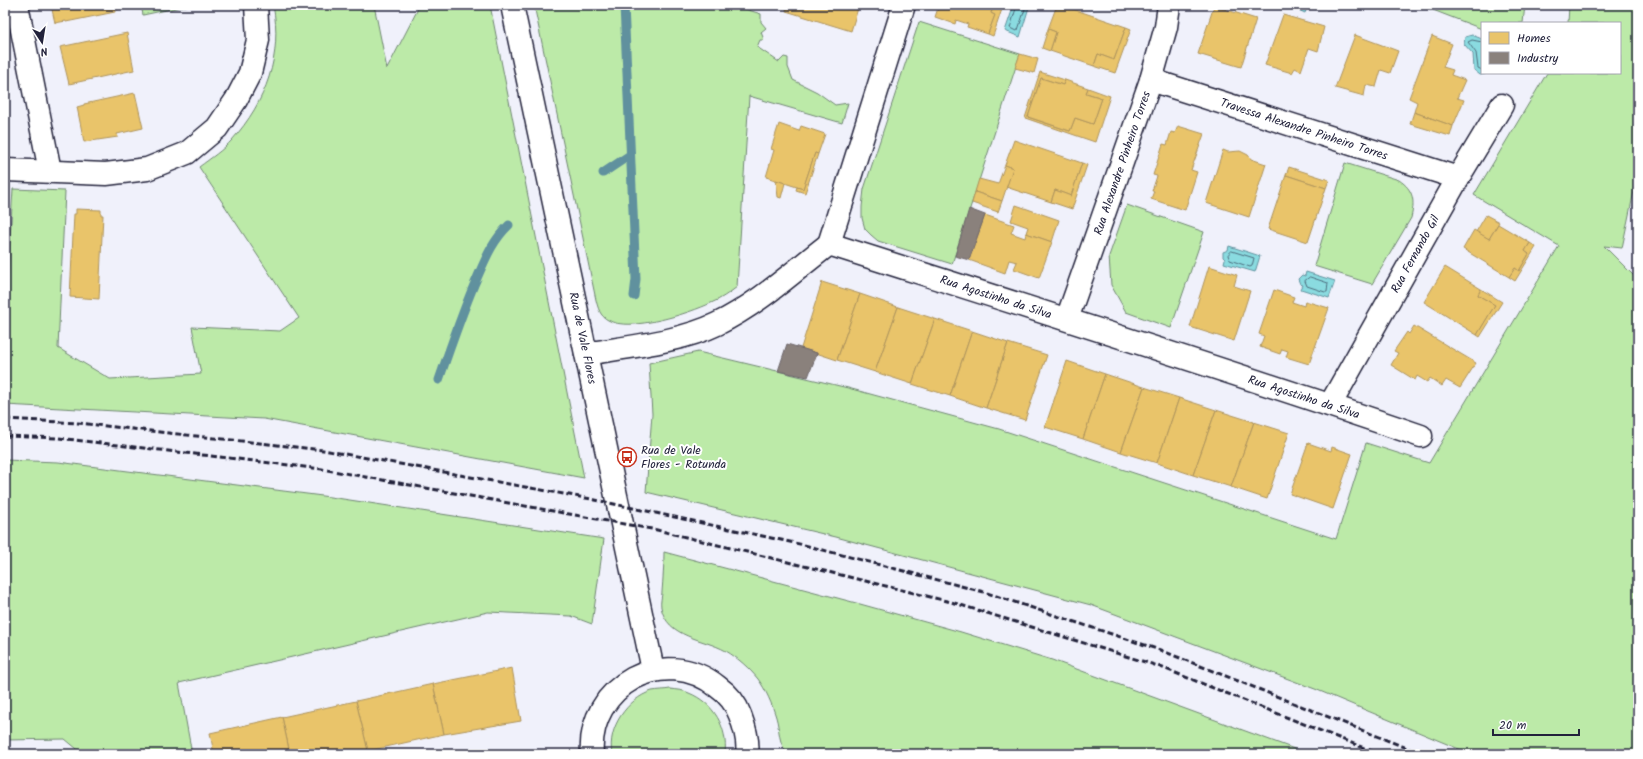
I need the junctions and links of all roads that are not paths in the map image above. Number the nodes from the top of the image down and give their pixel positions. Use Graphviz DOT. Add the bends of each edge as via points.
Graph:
graph roads {
  1 [pos="17,5"];
  2 [pos="256,5"];
  3 [pos="512,5"];
  4 [pos="904,5"];
  5 [pos="1169,5"];
  6 [pos="1151,80"];
  7 [pos="1502,105"];
  8 [pos="5,170"];
  9 [pos="50,171"];
  10 [pos="1458,178"];
  11 [pos="829,244"];
  12 [pos="1068,319"];
  13 [pos="586,354"];
  14 [pos="1330,405"];
  15 [pos="1422,436"];
  16 [pos="653,670"];
  17 [pos="592,754"];
  18 [pos="747,754"];
  1 -- 9 [label="street"];
  2 -- 9 [label="street" via="258,40 250,73 217,128 187,153 147,169 106,174"];
  3 -- 13 [label="street, Rua de Vale Flores"];
  4 -- 11 [label="street"];
  5 -- 6 [label="street, Rua Alexandre Pinheiro Torres" via="1166,27"];
  6 -- 10 [label="street, Travessa Alexandre Pinheiro Torres"];
  6 -- 12 [label="street, Rua Alexandre Pinheiro Torres"];
  7 -- 10 [label="street, Rua Fernando Gil"];
  8 -- 9 [label="street"];
  10 -- 14 [label="street, Rua Fernando Gil"];
  11 -- 12 [label="street, Rua Agostinho da Silva"];
  11 -- 13 [label="street" via="739,312 717,324 690,334"];
  12 -- 14 [label="street, Rua Agostinho da Silva"];
  13 -- 16 [label="street, Rua de Vale Flores"];
  14 -- 15 [label="street, Rua Agostinho da Silva"];
  16 -- 17 [label="street" via="630,679 611,695 597,716 591,740"];
  16 -- 18 [label="street" via="673,668 692,672 711,680 726,693 738,709 745,728"];
}
